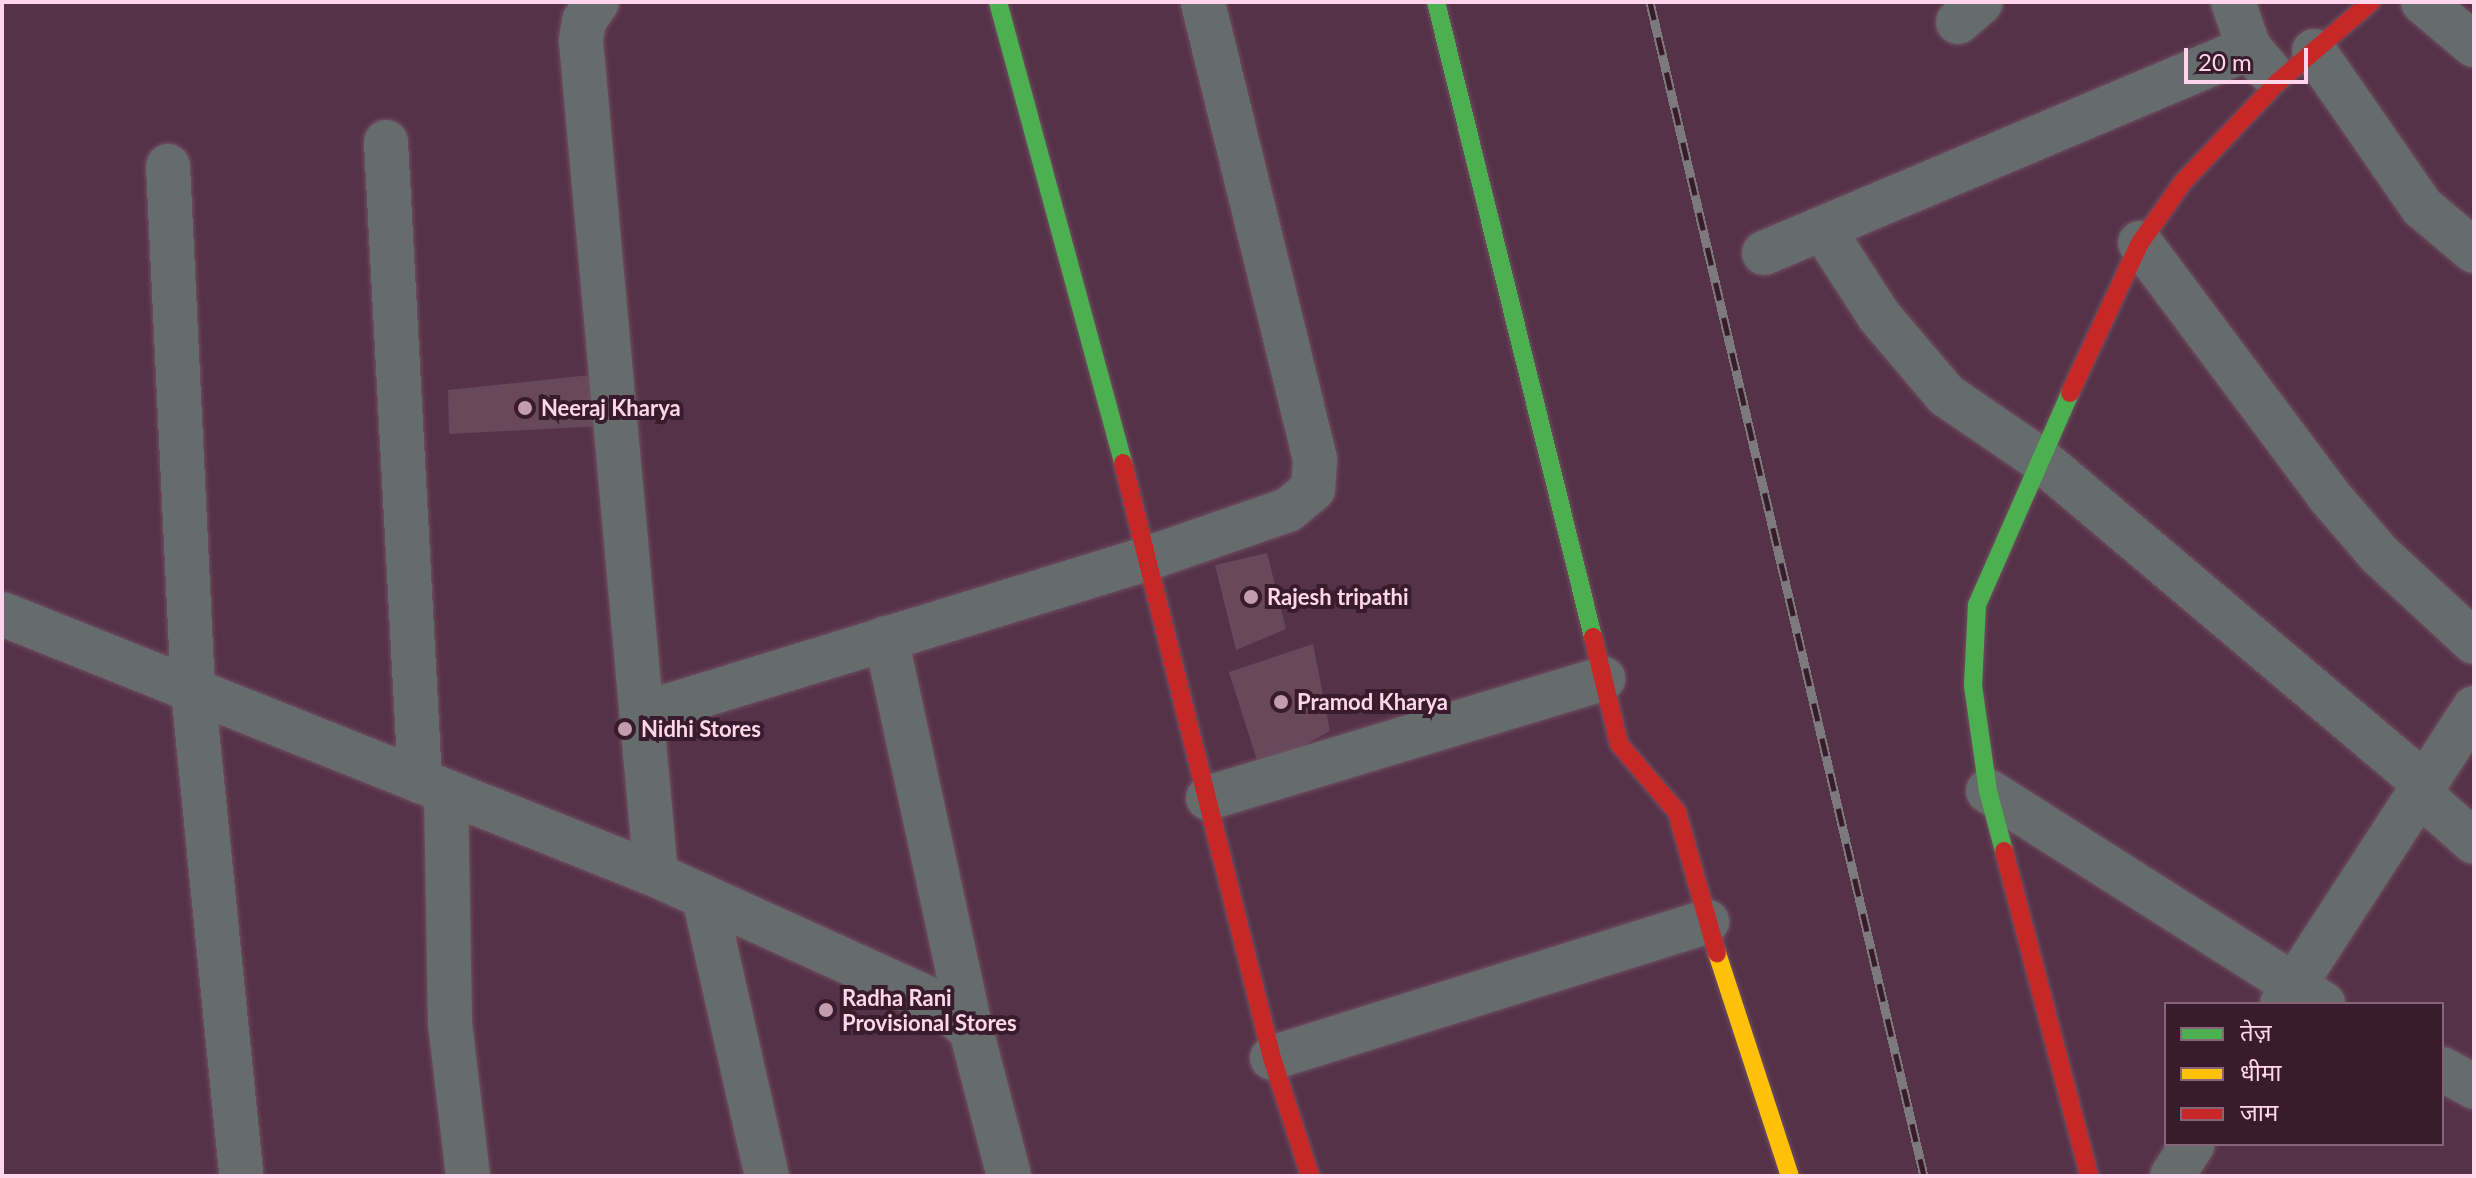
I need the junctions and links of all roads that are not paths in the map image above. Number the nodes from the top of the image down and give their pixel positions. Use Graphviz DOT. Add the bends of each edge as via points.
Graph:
graph roads {
  1 [pos="597,2"];
  2 [pos="998,2"];
  3 [pos="1203,2"];
  4 [pos="1436,2"];
  5 [pos="2233,2"];
  6 [pos="2371,2"];
  7 [pos="2423,2"];
  8 [pos="2474,45"];
  9 [pos="2249,48"];
  10 [pos="2314,51"];
  11 [pos="2278,82"];
  12 [pos="386,142"];
  13 [pos="168,166"];
  14 [pos="1823,229"];
  15 [pos="2140,243"];
  16 [pos="2474,251"];
  17 [pos="1764,253"];
  18 [pos="2041,460"];
  19 [pos="1149,558"];
  20 [pos="2,614"];
  21 [pos="886,638"];
  22 [pos="2474,642"];
  23 [pos="1603,679"];
  24 [pos="193,691"];
  25 [pos="2474,708"];
  26 [pos="642,714"];
  27 [pos="433,786"];
  28 [pos="2423,790"];
  29 [pos="1988,791"];
  30 [pos="1208,798"];
  31 [pos="2474,842"];
  32 [pos="656,875"];
  33 [pos="704,897"];
  34 [pos="1707,922"];
  35 [pos="2299,998"];
  36 [pos="971,1030"];
  37 [pos="1272,1058"];
  38 [pos="2444,1070"];
  39 [pos="2474,1087"];
  40 [pos="2192,1146"];
  41 [pos="241,1176"];
  42 [pos="468,1176"];
  43 [pos="767,1176"];
  44 [pos="1009,1176"];
  45 [pos="1310,1176"];
  46 [pos="1790,1176"];
  47 [pos="2089,1176"];
  48 [pos="2172,1176"];
  1 -- 26 [label="street" via="584,21 581,41"];
  2 -- 19 [label="street"];
  3 -- 19 [label="street" via="1317,476 1313,489 1288,510"];
  4 -- 23 [label="street"];
  5 -- 9 [label="street"];
  6 -- 10 [label="street"];
  7 -- 8 [label="street"];
  9 -- 11 [label="street"];
  9 -- 14 [label="street"];
  10 -- 11 [label="street"];
  10 -- 16 [label="street" via="2422,207"];
  11 -- 15 [label="street" via="2183,182"];
  12 -- 27 [label="street"];
  13 -- 24 [label="street"];
  14 -- 17 [label="street"];
  14 -- 18 [label="street" via="1879,316 1946,395"];
  15 -- 18 [label="street"];
  15 -- 22 [label="street" via="2329,496 2416,592"];
  18 -- 28 [label="street"];
  18 -- 29 [label="street" via="1977,605 1973,686"];
  19 -- 21 [label="street"];
  19 -- 30 [label="street"];
  20 -- 24 [label="street"];
  21 -- 26 [label="street"];
  21 -- 36 [label="street"];
  23 -- 30 [label="street"];
  23 -- 34 [label="street" via="1619,744 1677,812"];
  24 -- 27 [label="street"];
  24 -- 41 [label="street"];
  25 -- 28 [label="street"];
  26 -- 32 [label="street"];
  27 -- 32 [label="street"];
  27 -- 42 [label="street" via="450,1023"];
  28 -- 31 [label="street"];
  28 -- 35 [label="street"];
  29 -- 35 [label="street"];
  29 -- 47 [label="street"];
  30 -- 37 [label="street"];
  32 -- 33 [label="street"];
  33 -- 36 [label="street" via="920,993 958,1015"];
  33 -- 43 [label="street"];
  34 -- 37 [label="street"];
  34 -- 46 [label="street"];
  36 -- 44 [label="street"];
  37 -- 45 [label="street"];
  38 -- 39 [label="street"];
  40 -- 48 [label="street"];
}
